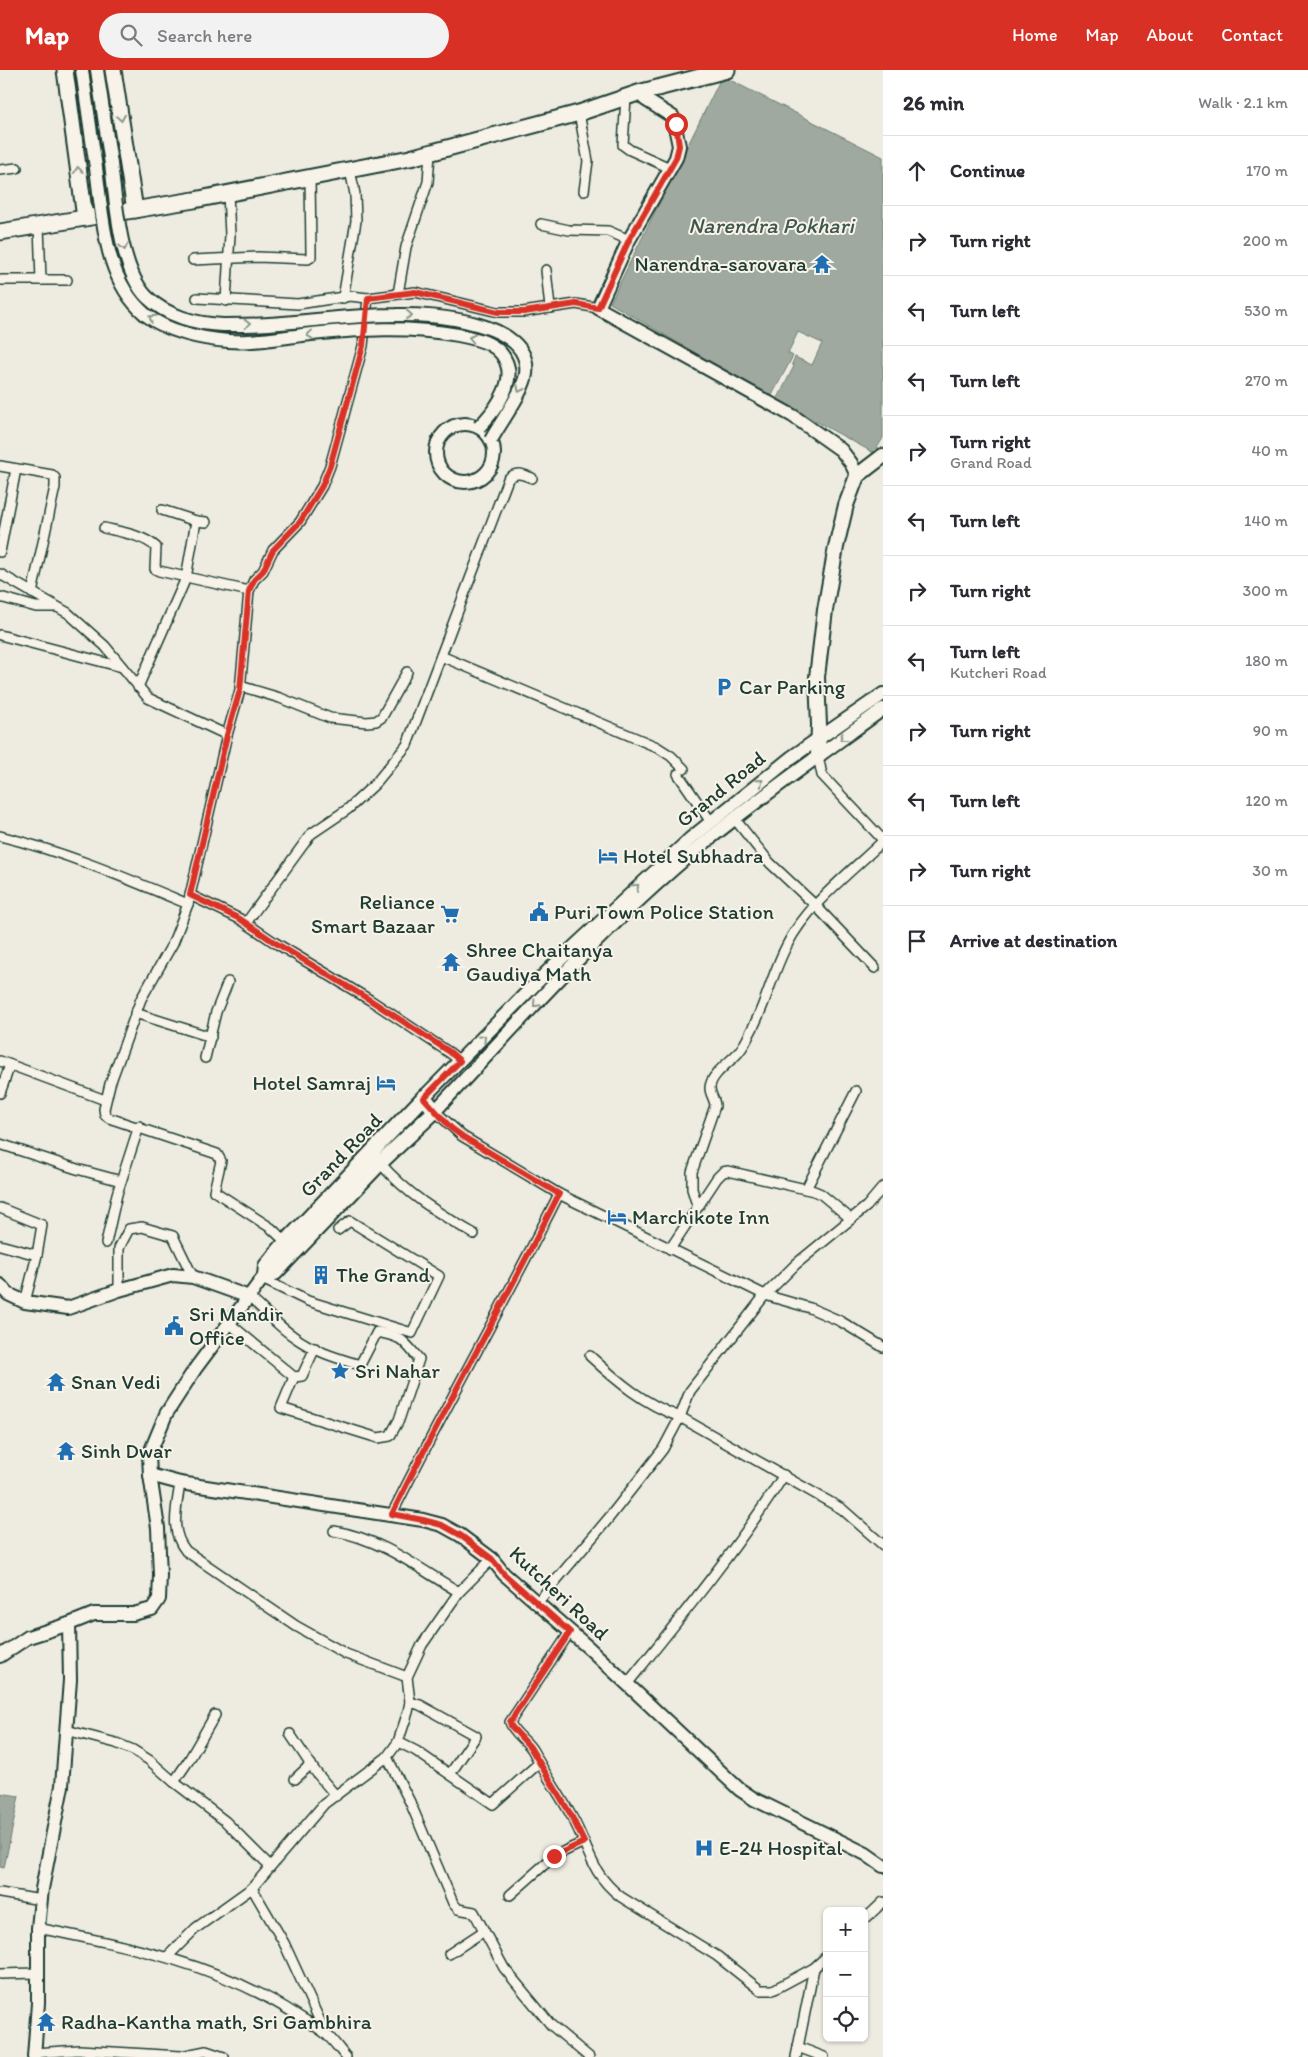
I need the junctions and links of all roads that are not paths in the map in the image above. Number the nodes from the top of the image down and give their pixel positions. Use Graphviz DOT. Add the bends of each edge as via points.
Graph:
graph roads {
  1 [pos="65,70"];
  2 [pos="82,70"];
  3 [pos="97,70"];
  4 [pos="113,70"];
  5 [pos="727,70"];
  6 [pos="632,95"];
  7 [pos="579,113"];
  8 [pos="430,152"];
  9 [pos="17,168"];
  10 [pos="670,168"];
  11 [pos="0,170"];
  12 [pos="350,170"];
  13 [pos="310,177"];
  14 [pos="584,191"];
  15 [pos="228,193"];
  16 [pos="135,210"];
  17 [pos="85,218"];
  18 [pos="541,224"];
  19 [pos="39,226"];
  20 [pos="0,232"];
  21 [pos="629,240"];
  22 [pos="230,258"];
  23 [pos="193,260"];
  24 [pos="546,270"];
  25 [pos="0,280"];
  26 [pos="41,280"];
  27 [pos="67,280"];
  28 [pos="398,294"];
  29 [pos="197,298"];
  30 [pos="343,298"];
  31 [pos="368,298"];
  32 [pos="226,301"];
  33 [pos="550,308"];
  34 [pos="598,308"];
  35 [pos="479,426"];
  36 [pos="492,440"];
  37 [pos="883,456"];
  38 [pos="0,466"];
  39 [pos="16,469"];
  40 [pos="857,476"];
  41 [pos="532,478"];
  42 [pos="162,510"];
  43 [pos="4,511"];
  44 [pos="196,521"];
  45 [pos="206,522"];
  46 [pos="2,528"];
  47 [pos="104,528"];
  48 [pos="0,552"];
  49 [pos="0,574"];
  50 [pos="186,578"];
  51 [pos="249,591"];
  52 [pos="32,593"];
  53 [pos="0,597"];
  54 [pos="56,606"];
  55 [pos="0,635"];
  56 [pos="441,656"];
  57 [pos="122,667"];
  58 [pos="407,672"];
  59 [pos="240,686"];
  60 [pos="138,688"];
  61 [pos="883,694"];
  62 [pos="883,709"];
  63 [pos="227,735"];
  64 [pos="819,738"];
  65 [pos="818,756"];
  66 [pos="734,818"];
  67 [pos="711,822"];
  68 [pos="0,836"];
  69 [pos="883,841"];
  70 [pos="189,899"];
  71 [pos="816,906"];
  72 [pos="246,923"];
  73 [pos="875,968"];
  74 [pos="228,982"];
  75 [pos="136,1013"];
  76 [pos="211,1037"];
  77 [pos="206,1058"];
  78 [pos="0,1061"];
  79 [pos="460,1061"];
  80 [pos="10,1065"];
  81 [pos="856,1091"];
  82 [pos="0,1092"];
  83 [pos="424,1098"];
  84 [pos="105,1100"];
  85 [pos="435,1111"];
  86 [pos="139,1126"];
  87 [pos="0,1144"];
  88 [pos="380,1163"];
  89 [pos="120,1181"];
  90 [pos="883,1187"];
  91 [pos="806,1189"];
  92 [pos="559,1194"];
  93 [pos="697,1205"];
  94 [pos="0,1208"];
  95 [pos="851,1219"];
  96 [pos="338,1230"];
  97 [pos="474,1234"];
  98 [pos="286,1242"];
  99 [pos="106,1243"];
  100 [pos="0,1245"];
  101 [pos="670,1249"];
  102 [pos="37,1255"];
  103 [pos="193,1277"];
  104 [pos="264,1277"];
  105 [pos="0,1285"];
  106 [pos="119,1290"];
  107 [pos="765,1295"];
  108 [pos="249,1297"];
  109 [pos="25,1302"];
  110 [pos="230,1323"];
  111 [pos="883,1347"];
  112 [pos="315,1348"];
  113 [pos="590,1356"];
  114 [pos="294,1377"];
  115 [pos="680,1417"];
  116 [pos="150,1475"];
  117 [pos="784,1476"];
  118 [pos="180,1483"];
  119 [pos="392,1514"];
  120 [pos="334,1531"];
  121 [pos="883,1545"];
  122 [pos="492,1559"];
  123 [pos="459,1592"];
  124 [pos="536,1604"];
  125 [pos="69,1624"];
  126 [pos="570,1632"];
  127 [pos="0,1656"];
  128 [pos="407,1677"];
  129 [pos="627,1684"];
  130 [pos="410,1702"];
  131 [pos="215,1715"];
  132 [pos="66,1730"];
  133 [pos="290,1734"];
  134 [pos="398,1742"];
  135 [pos="386,1757"];
  136 [pos="539,1763"];
  137 [pos="311,1764"];
  138 [pos="450,1774"];
  139 [pos="295,1779"];
  140 [pos="174,1782"];
  141 [pos="336,1796"];
  142 [pos="584,1842"];
  143 [pos="270,1866"];
  144 [pos="883,1866"];
  145 [pos="252,1888"];
  146 [pos="0,1893"];
  147 [pos="510,1895"];
  148 [pos="41,1900"];
  149 [pos="883,1902"];
  150 [pos="868,1916"];
  151 [pos="38,1928"];
  152 [pos="484,1931"];
  153 [pos="449,1954"];
  154 [pos="167,1957"];
  155 [pos="823,1960"];
  156 [pos="814,1968"];
  157 [pos="38,1973"];
  158 [pos="0,1974"];
  159 [pos="326,2034"];
  160 [pos="798,2047"];
  161 [pos="34,2055"];
  162 [pos="224,2057"];
  163 [pos="346,2057"];
  164 [pos="588,2057"];
  165 [pos="796,2057"];
  166 [pos="824,2057"];
  17 -- 1 [label="highway, one-way"];
  35 -- 2 [label="main road, one-way, bridge" via="486,420 508,382 506,358 488,342 401,328 229,341 178,330 146,314 124,289 108,250"];
  3 -- 36 [label="main road, one-way, bridge" via="129,265 146,296 169,313 222,325 398,314 456,320 499,332 513,339 522,352 526,375"];
  4 -- 16 [label="highway, one-way"];
  5 -- 6 [label="highway"];
  6 -- 7 [label="highway"];
  6 -- 10 [label="main road" via="673,117 679,146"];
  6 -- 10 [label="street" via="623,145"];
  7 -- 8 [label="highway"];
  7 -- 14 [label="street" via="588,161"];
  8 -- 12 [label="highway"];
  8 -- 28 [label="street" via="428,182 406,247"];
  9 -- 11 [label="street"];
  10 -- 21 [label="main road"];
  12 -- 13 [label="highway"];
  12 -- 30 [label="street" via="356,220"];
  13 -- 15 [label="highway"];
  13 -- 22 [label="street" via="310,257"];
  15 -- 16 [label="highway"];
  15 -- 22 [label="street"];
  16 -- 17 [label="highway"];
  17 -- 19 [label="highway"];
  18 -- 21 [label="street" via="570,230 608,231"];
  19 -- 20 [label="highway"];
  19 -- 26 [label="street"];
  21 -- 34 [label="main road"];
  22 -- 23 [label="street"];
  22 -- 32 [label="street"];
  24 -- 33 [label="street"];
  25 -- 26 [label="street"];
  26 -- 27 [label="street"];
  28 -- 31 [label="street"];
  28 -- 33 [label="street" via="415,292 498,312"];
  29 -- 32 [label="street"];
  30 -- 31 [label="street"];
  30 -- 32 [label="street" via="298,304"];
  31 -- 51 [label="street" via="363,346 322,486 300,522 273,550"];
  33 -- 34 [label="street" via="576,304"];
  34 -- 40 [label="main road" via="793,416 841,450"];
  35 -- 36 [label="main road, bridge"];
  35 -- 36 [label="main road" via="464,424 451,428 439,439 435,449 436,462 446,475 466,481 484,475 495,456"];
  37 -- 40 [label="main road"];
  38 -- 39 [label="street"];
  39 -- 43 [label="street"];
  39 -- 52 [label="street" via="52,475 56,482"];
  40 -- 64 [label="main road" via="838,538 825,610 817,677"];
  41 -- 56 [label="street" via="518,473 508,479"];
  42 -- 44 [label="street"];
  43 -- 46 [label="street"];
  44 -- 45 [label="street"];
  44 -- 50 [label="street"];
  46 -- 48 [label="street"];
  47 -- 50 [label="street" via="152,543 156,547 156,569"];
  49 -- 52 [label="street"];
  50 -- 51 [label="street"];
  50 -- 60 [label="street"];
  51 -- 59 [label="street"];
  52 -- 54 [label="street"];
  53 -- 54 [label="street" via="36,607"];
  54 -- 57 [label="street" via="105,646"];
  55 -- 57 [label="street"];
  56 -- 67 [label="street" via="657,747 671,756"];
  56 -- 72 [label="street" via="407,746 375,784 348,809 311,834"];
  57 -- 60 [label="street"];
  58 -- 59 [label="street" via="382,717 366,722 330,718"];
  59 -- 63 [label="street"];
  60 -- 63 [label="street" via="158,704"];
  61 -- 64 [label="main road, Grand Road"];
  62 -- 65 [label="main road, Grand Road, one-way"];
  63 -- 70 [label="street"];
  64 -- 65 [label="main road"];
  67 -- 64 [label="main road, Grand Road, one-way"];
  65 -- 66 [label="main road, Grand Road"];
  65 -- 69 [label="street" via="822,774"];
  66 -- 71 [label="street" via="770,863"];
  66 -- 85 [label="main road, Grand Road, one-way" via="622,916"];
  79 -- 67 [label="main road, Grand Road, one-way" via="642,881"];
  68 -- 70 [label="street" via="33,844"];
  69 -- 71 [label="street"];
  70 -- 72 [label="street" via="225,910"];
  70 -- 75 [label="street" via="173,943"];
  71 -- 73 [label="street"];
  71 -- 93 [label="street" via="786,946 745,1043 712,1080 710,1091 715,1106 691,1181"];
  72 -- 79 [label="street" via="378,1005"];
  74 -- 76 [label="street" via="216,1012"];
  75 -- 76 [label="street"];
  75 -- 84 [label="street"];
  76 -- 77 [label="street"];
  78 -- 80 [label="street"];
  79 -- 83 [label="main road, Grand Road"];
  80 -- 82 [label="street"];
  80 -- 84 [label="street"];
  81 -- 91 [label="street"];
  83 -- 85 [label="main road"];
  83 -- 98 [label="main road, Grand Road"];
  84 -- 86 [label="street" via="105,1115"];
  85 -- 88 [label="main road, Grand Road"];
  85 -- 92 [label="street" via="462,1136"];
  86 -- 89 [label="street"];
  86 -- 98 [label="street" via="217,1154 221,1161 214,1191 271,1228"];
  87 -- 89 [label="street"];
  88 -- 97 [label="street" via="415,1198"];
  88 -- 104 [label="main road, Grand Road" via="275,1273"];
  89 -- 99 [label="street"];
  90 -- 95 [label="street"];
  91 -- 93 [label="street" via="722,1172"];
  91 -- 95 [label="street" via="821,1194"];
  92 -- 101 [label="street"];
  92 -- 119 [label="street"];
  93 -- 101 [label="street"];
  94 -- 102 [label="street" via="42,1225"];
  95 -- 107 [label="street" via="796,1264"];
  96 -- 104 [label="street" via="350,1221 439,1276 412,1333 308,1301"];
  98 -- 104 [label="main road, Grand Road" via="266,1266"];
  100 -- 102 [label="street"];
  101 -- 107 [label="street"];
  102 -- 109 [label="street"];
  103 -- 106 [label="main road" via="173,1275"];
  103 -- 106 [label="street" via="173,1236 142,1227 129,1229 119,1248"];
  103 -- 108 [label="main road"];
  104 -- 108 [label="main road, Grand Road"];
  105 -- 109 [label="main road" via="8,1294"];
  106 -- 109 [label="main road" via="68,1308"];
  107 -- 111 [label="street" via="840,1321"];
  107 -- 115 [label="street" via="690,1390"];
  108 -- 110 [label="main road, Grand Road"];
  108 -- 112 [label="street" via="293,1337"];
  110 -- 114 [label="street"];
  110 -- 116 [label="main road, Grand Road" via="166,1414 149,1455"];
  112 -- 114 [label="street" via="302,1376"];
  112 -- 114 [label="street" via="329,1356 360,1365 377,1332 398,1336 419,1359 390,1436 378,1438 281,1408"];
  113 -- 115 [label="street" via="634,1394"];
  115 -- 117 [label="street"];
  115 -- 124 [label="street" via="663,1449"];
  116 -- 118 [label="main road, Kutcheri Road"];
  116 -- 125 [label="main road, Grand Road" via="158,1528 159,1599 152,1609 134,1614 94,1614"];
  117 -- 121 [label="street" via="842,1509"];
  117 -- 129 [label="street" via="712,1579"];
  118 -- 119 [label="main road, Kutcheri Road"];
  118 -- 128 [label="street" via="176,1534 186,1551 296,1626 346,1654"];
  119 -- 122 [label="main road, Kutcheri Road" via="442,1525"];
  120 -- 123 [label="street" via="356,1535 383,1546"];
  122 -- 123 [label="street"];
  122 -- 124 [label="main road, Kutcheri Road"];
  123 -- 128 [label="street" via="422,1645"];
  124 -- 126 [label="main road, Kutcheri Road"];
  125 -- 127 [label="main road, Grand Road" via="28,1637"];
  125 -- 132 [label="main road" via="70,1680"];
  126 -- 129 [label="main road, Kutcheri Road"];
  126 -- 136 [label="street" via="510,1722 526,1740"];
  128 -- 130 [label="street"];
  129 -- 144 [label="main road, Kutcheri Road" via="739,1789 866,1854"];
  130 -- 134 [label="street"];
  130 -- 138 [label="street" via="476,1736"];
  131 -- 140 [label="street"];
  132 -- 140 [label="street" via="133,1750"];
  132 -- 148 [label="main road" via="62,1786"];
  133 -- 137 [label="street"];
  134 -- 135 [label="street"];
  134 -- 138 [label="street"];
  135 -- 141 [label="street"];
  135 -- 152 [label="street" via="410,1802 453,1903 458,1909 474,1912"];
  136 -- 138 [label="street" via="493,1804"];
  136 -- 142 [label="street"];
  137 -- 139 [label="street"];
  137 -- 141 [label="street"];
  140 -- 143 [label="street" via="225,1821"];
  141 -- 143 [label="street" via="324,1804"];
  142 -- 147 [label="street" via="554,1856"];
  142 -- 156 [label="street" via="592,1865 608,1887 717,1956 760,1990 773,1990"];
  143 -- 145 [label="street"];
  145 -- 154 [label="street" via="196,1928"];
  145 -- 159 [label="street" via="284,1942"];
  146 -- 148 [label="street"];
  148 -- 151 [label="main road"];
  149 -- 150 [label="street"];
  151 -- 154 [label="street"];
  151 -- 157 [label="main road"];
  152 -- 153 [label="street"];
  152 -- 164 [label="street" via="504,1968 552,2025"];
  154 -- 159 [label="street" via="269,1997"];
  155 -- 156 [label="street"];
  156 -- 160 [label="street"];
  157 -- 158 [label="street"];
  157 -- 161 [label="main road"];
  159 -- 163 [label="street"];
  160 -- 165 [label="street"];
  160 -- 166 [label="street"];
  161 -- 162 [label="street" via="78,2050 181,2056 206,2051"];
}
